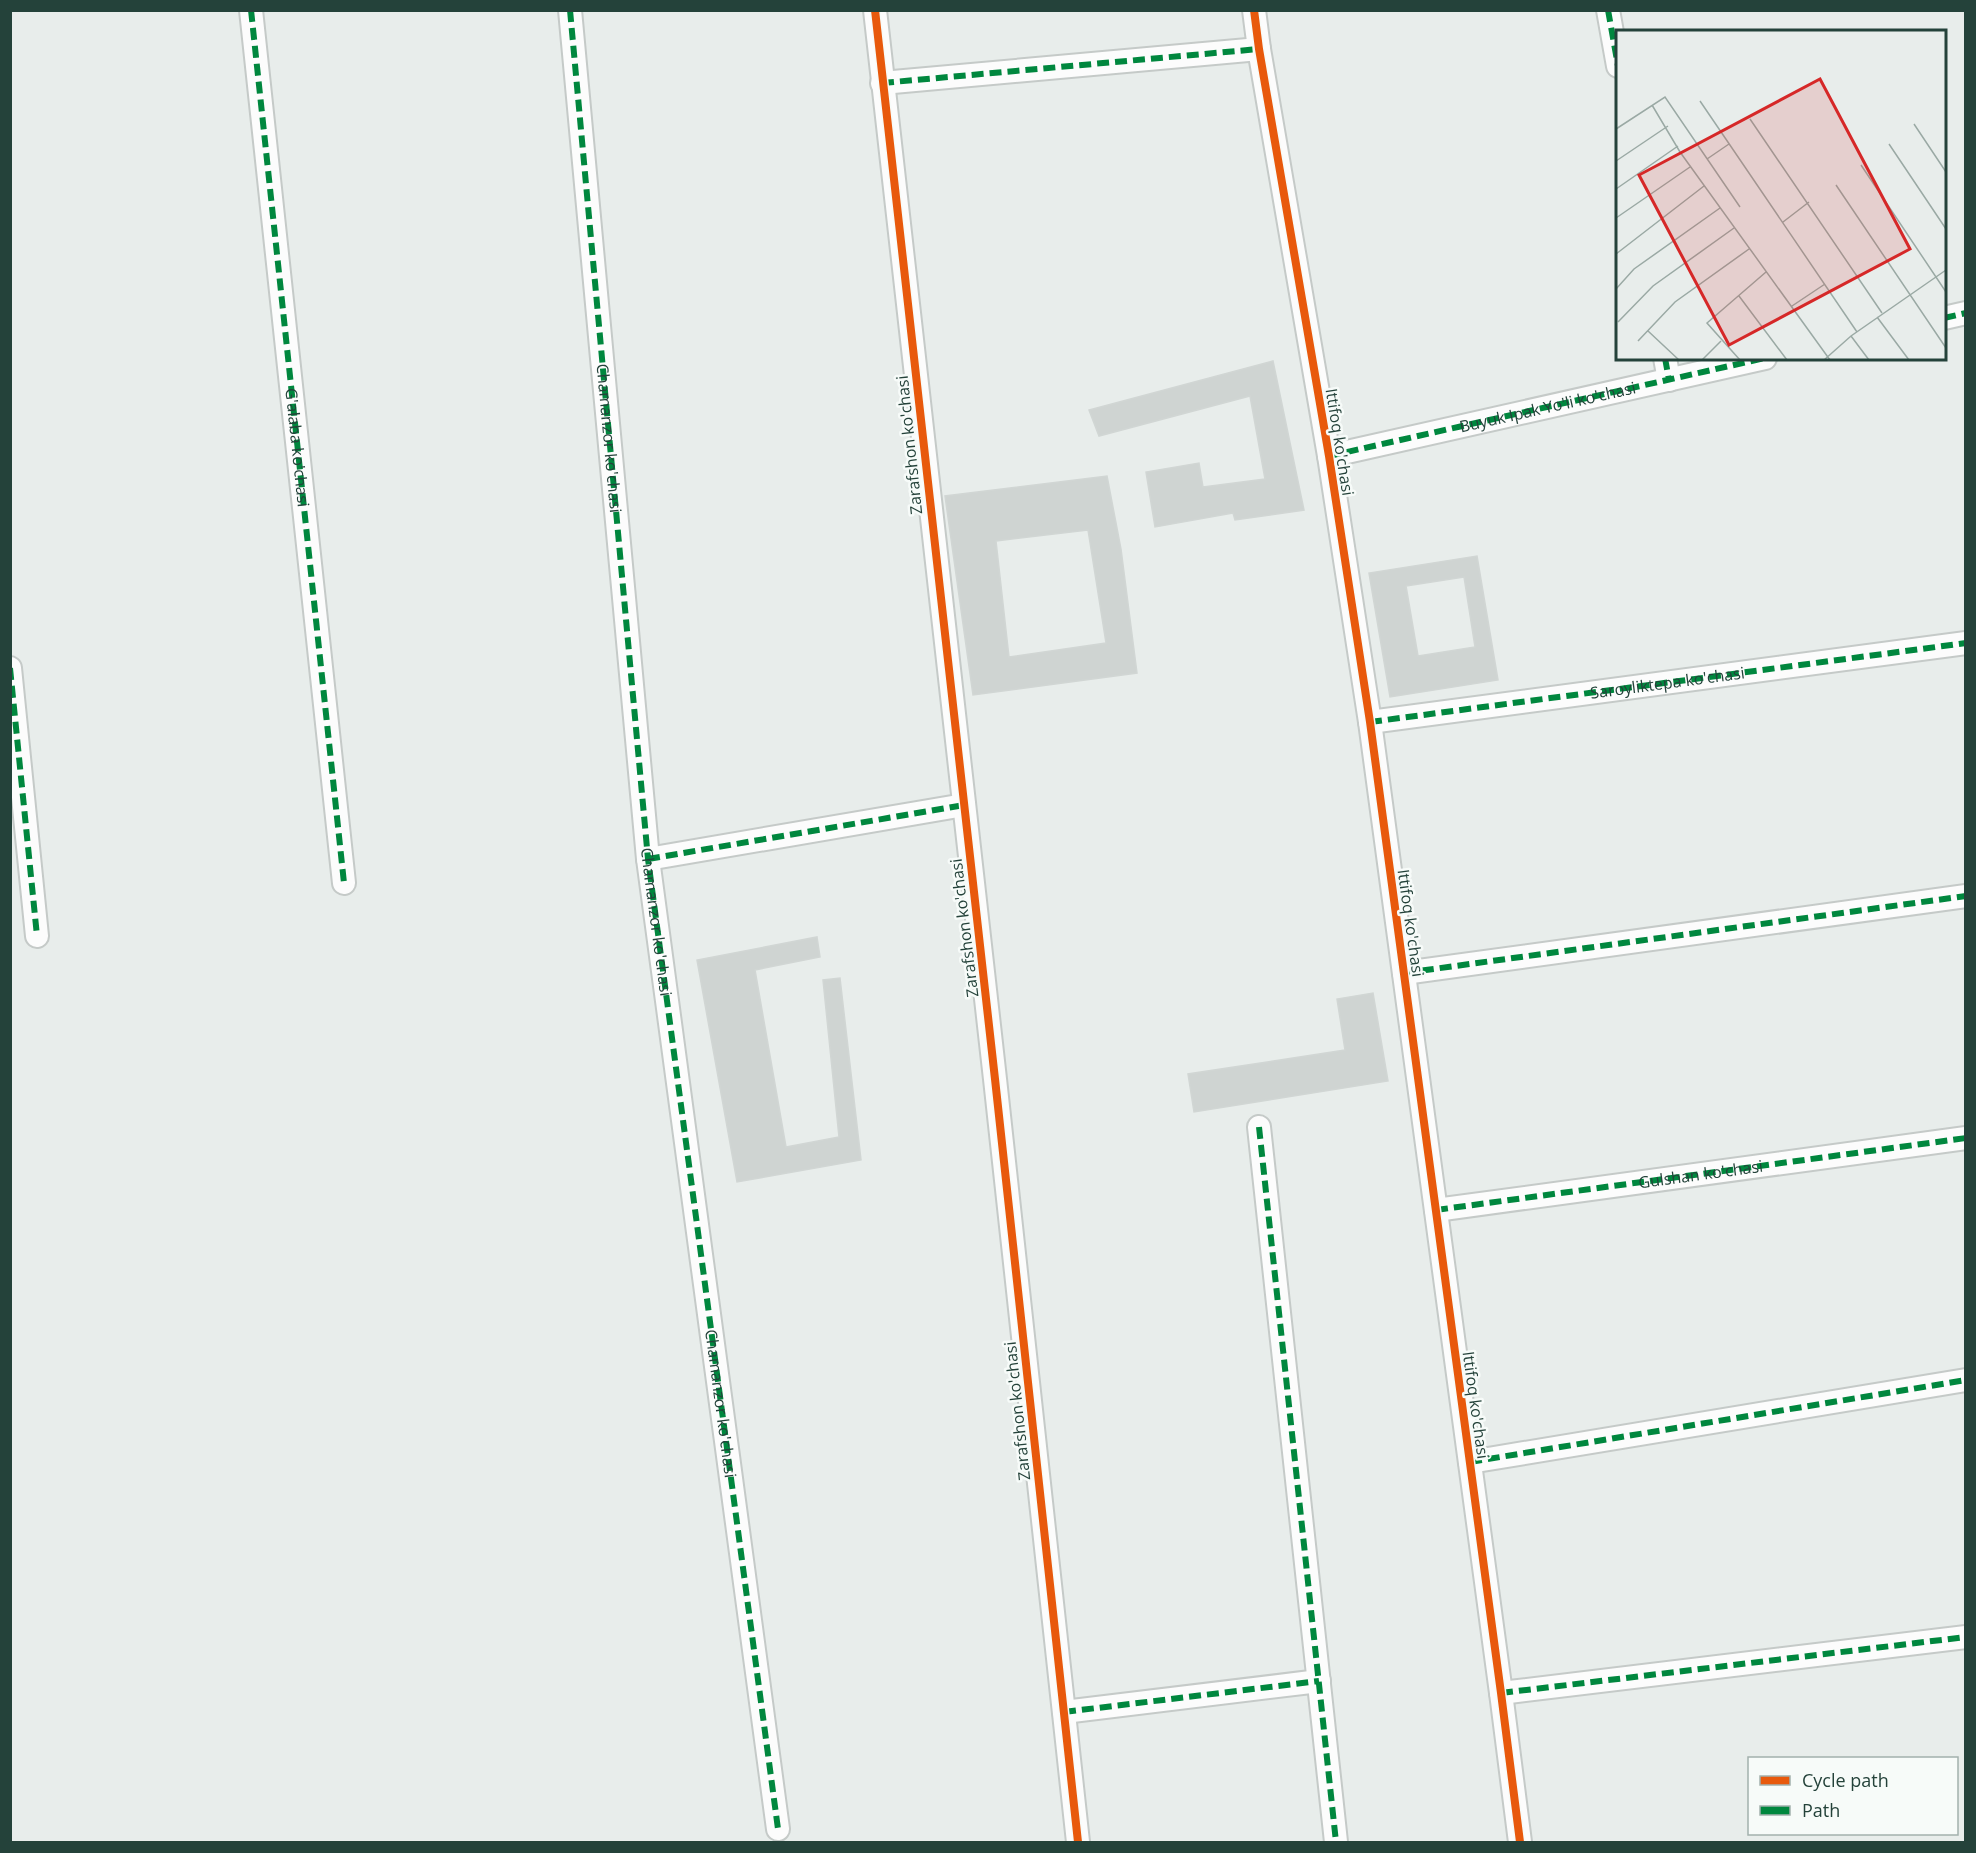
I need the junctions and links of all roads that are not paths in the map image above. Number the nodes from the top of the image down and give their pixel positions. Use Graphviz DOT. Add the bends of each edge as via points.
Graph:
graph roads {
  1 [pos="251,10"];
  2 [pos="570,10"];
  3 [pos="875,10"];
  4 [pos="1254,10"];
  5 [pos="1608,10"];
  6 [pos="1259,49"];
  7 [pos="1616,60"];
  8 [pos="882,83"];
  9 [pos="1965,313"];
  10 [pos="1946,318"];
  11 [pos="1747,360"];
  12 [pos="1667,369"];
  13 [pos="1329,456"];
  14 [pos="1965,643"];
  15 [pos="10,668"];
  16 [pos="1370,722"];
  17 [pos="964,805"];
  18 [pos="648,859"];
  19 [pos="344,883"];
  20 [pos="1965,896"];
  21 [pos="38,936"];
  22 [pos="1404,973"];
  23 [pos="1259,1127"];
  24 [pos="1965,1138"];
  25 [pos="1436,1210"];
  26 [pos="1965,1380"];
  27 [pos="1470,1462"];
  28 [pos="1965,1637"];
  29 [pos="1319,1680"];
  30 [pos="1501,1693"];
  31 [pos="1064,1712"];
  32 [pos="778,1829"];
  33 [pos="1078,1842"];
  34 [pos="1336,1842"];
  35 [pos="1520,1842"];
  1 -- 19 [label="street, G'alaba ko'chasi"];
  2 -- 18 [label="street, Chamanzor ko'chasi"];
  3 -- 8 [label="street, Zarafshon ko'chasi"];
  4 -- 6 [label="street, Ittifoq ko'chasi"];
  5 -- 7 [label="street"];
  6 -- 8 [label="street"];
  6 -- 13 [label="street, Ittifoq ko'chasi"];
  8 -- 17 [label="street, Zarafshon ko'chasi"];
  9 -- 10 [label="street"];
  11 -- 12 [label="street, Buyuk Ipak Yo'li ko'chasi"];
  12 -- 13 [label="street, Buyuk Ipak Yo'li ko'chasi"];
  13 -- 16 [label="street, Ittifoq ko'chasi"];
  14 -- 16 [label="street, Saroyliktepa ko'chasi"];
  15 -- 21 [label="street"];
  16 -- 22 [label="street, Ittifoq ko'chasi"];
  17 -- 18 [label="street"];
  17 -- 31 [label="street, Zarafshon ko'chasi"];
  18 -- 32 [label="street, Chamanzor ko'chasi"];
  20 -- 22 [label="street"];
  22 -- 25 [label="street, Ittifoq ko'chasi"];
  23 -- 29 [label="street"];
  24 -- 25 [label="street, Gulshan ko'chasi"];
  25 -- 27 [label="street, Ittifoq ko'chasi"];
  26 -- 27 [label="street"];
  27 -- 30 [label="street, Ittifoq ko'chasi"];
  28 -- 30 [label="street"];
  29 -- 31 [label="street"];
  29 -- 34 [label="street"];
  30 -- 35 [label="street, Ittifoq ko'chasi"];
  31 -- 33 [label="street, Zarafshon ko'chasi"];
}
